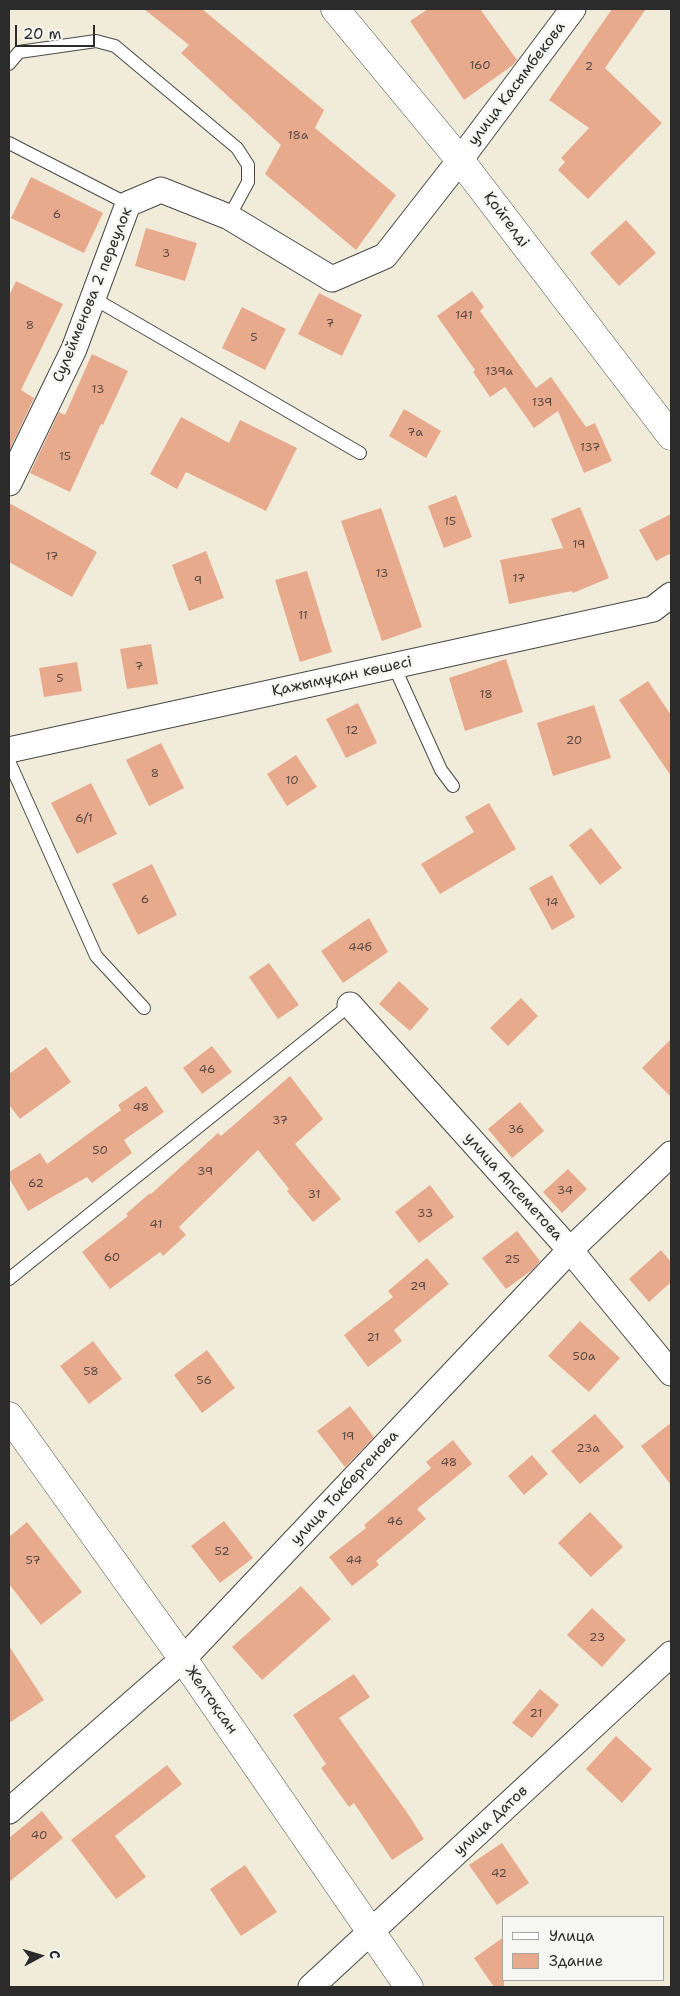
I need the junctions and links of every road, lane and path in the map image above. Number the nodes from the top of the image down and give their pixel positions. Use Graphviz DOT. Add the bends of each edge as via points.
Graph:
graph roads {
  1 [pos="335,9"];
  2 [pos="573,9"];
  3 [pos="9,64"];
  4 [pos="9,143"];
  5 [pos="460,160"];
  6 [pos="128,204"];
  7 [pos="230,216"];
  8 [pos="93,298"];
  9 [pos="671,436"];
  10 [pos="360,453"];
  11 [pos="9,483"];
  12 [pos="671,596"];
  13 [pos="394,666"];
  14 [pos="9,750"];
  15 [pos="9,760"];
  16 [pos="453,786"];
  17 [pos="350,1005"];
  18 [pos="144,1008"];
  19 [pos="671,1154"];
  20 [pos="570,1250"];
  21 [pos="9,1279"];
  22 [pos="671,1373"];
  23 [pos="9,1416"];
  24 [pos="671,1654"];
  25 [pos="183,1659"];
  26 [pos="9,1811"];
  27 [pos="371,1933"];
  28 [pos="311,1987"];
  29 [pos="409,1987"];
  1 -- 5 [label="street, Қойгелді"];
  2 -- 5 [label="street, улица Касымбекова"];
  3 -- 7 [label="lane" via="19,52 96,41 115,46 237,148 248,165 248,182"];
  4 -- 6 [label="lane"];
  5 -- 7 [label="street, Сулейменова 2 переулок" via="385,256 332,279"];
  5 -- 9 [label="street, Қойгелді"];
  6 -- 7 [label="street, Сулейменова 2 переулок" via="161,190"];
  6 -- 8 [label="street, Сулейменова 2 переулок"];
  8 -- 10 [label="lane"];
  8 -- 11 [label="street, Сулейменова 2 переулок" via="74,349"];
  12 -- 13 [label="street, Қажымұқан көшесі" via="653,609"];
  13 -- 14 [label="street, Қажымұқан көшесі"];
  13 -- 16 [label="lane" via="441,770"];
  15 -- 18 [label="lane" via="96,956"];
  17 -- 20 [label="street, улица Апсеметова"];
  17 -- 21 [label="lane"];
  19 -- 20 [label="street, улица Токбергенова"];
  20 -- 22 [label="street, улица Апсеметова"];
  20 -- 25 [label="street, улица Токбергенова"];
  23 -- 25 [label="street, Желтоқсан"];
  24 -- 27 [label="street, улица Датов"];
  25 -- 26 [label="street, улица Токбергенова"];
  25 -- 27 [label="street, Желтоқсан"];
  27 -- 28 [label="street, улица Датов"];
  27 -- 29 [label="street, Желтоқсан"];
}
